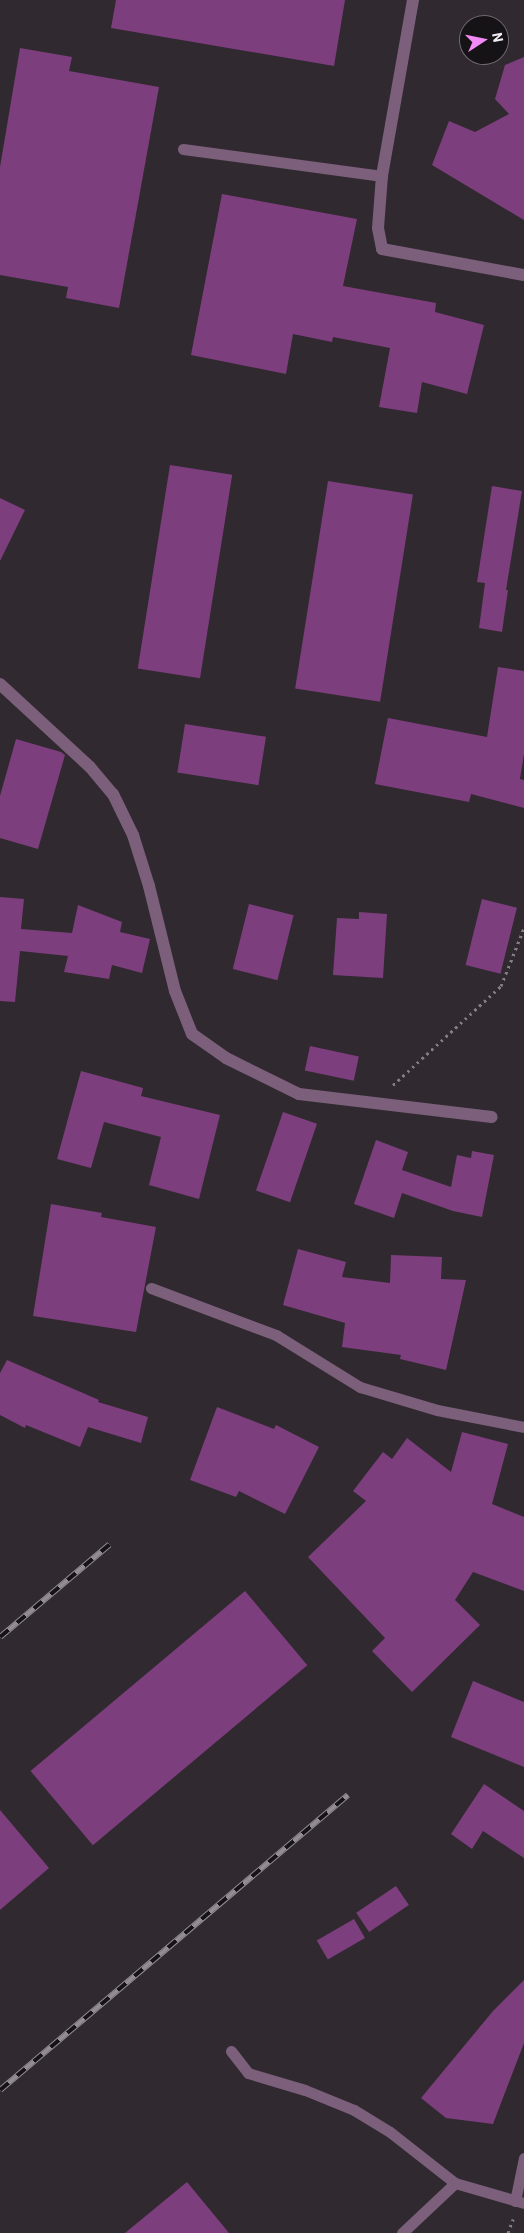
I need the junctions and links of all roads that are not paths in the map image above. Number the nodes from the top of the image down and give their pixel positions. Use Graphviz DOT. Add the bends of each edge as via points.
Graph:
graph roads {
  1 [pos="413,0"];
  2 [pos="183,149"];
  3 [pos="382,176"];
  4 [pos="524,275"];
  5 [pos="0,684"];
  6 [pos="492,1117"];
  7 [pos="151,1288"];
  8 [pos="524,1427"];
  9 [pos="231,2051"];
  10 [pos="524,2158"];
  11 [pos="456,2183"];
  12 [pos="520,2202"];
  13 [pos="402,2233"];
  1 -- 3 [label="street"];
  2 -- 3 [label="lane"];
  3 -- 4 [label="street" via="378,228 382,249"];
  5 -- 6 [label="street" via="90,767 113,794 133,835 150,886 175,991 192,1034 226,1058 300,1094"];
  7 -- 8 [label="lane" via="276,1335 360,1386 437,1410"];
  9 -- 11 [label="lane" via="248,2073 305,2090 369,2119"];
  10 -- 12 [label="lane"];
  11 -- 12 [label="lane"];
  11 -- 13 [label="lane"];
}
